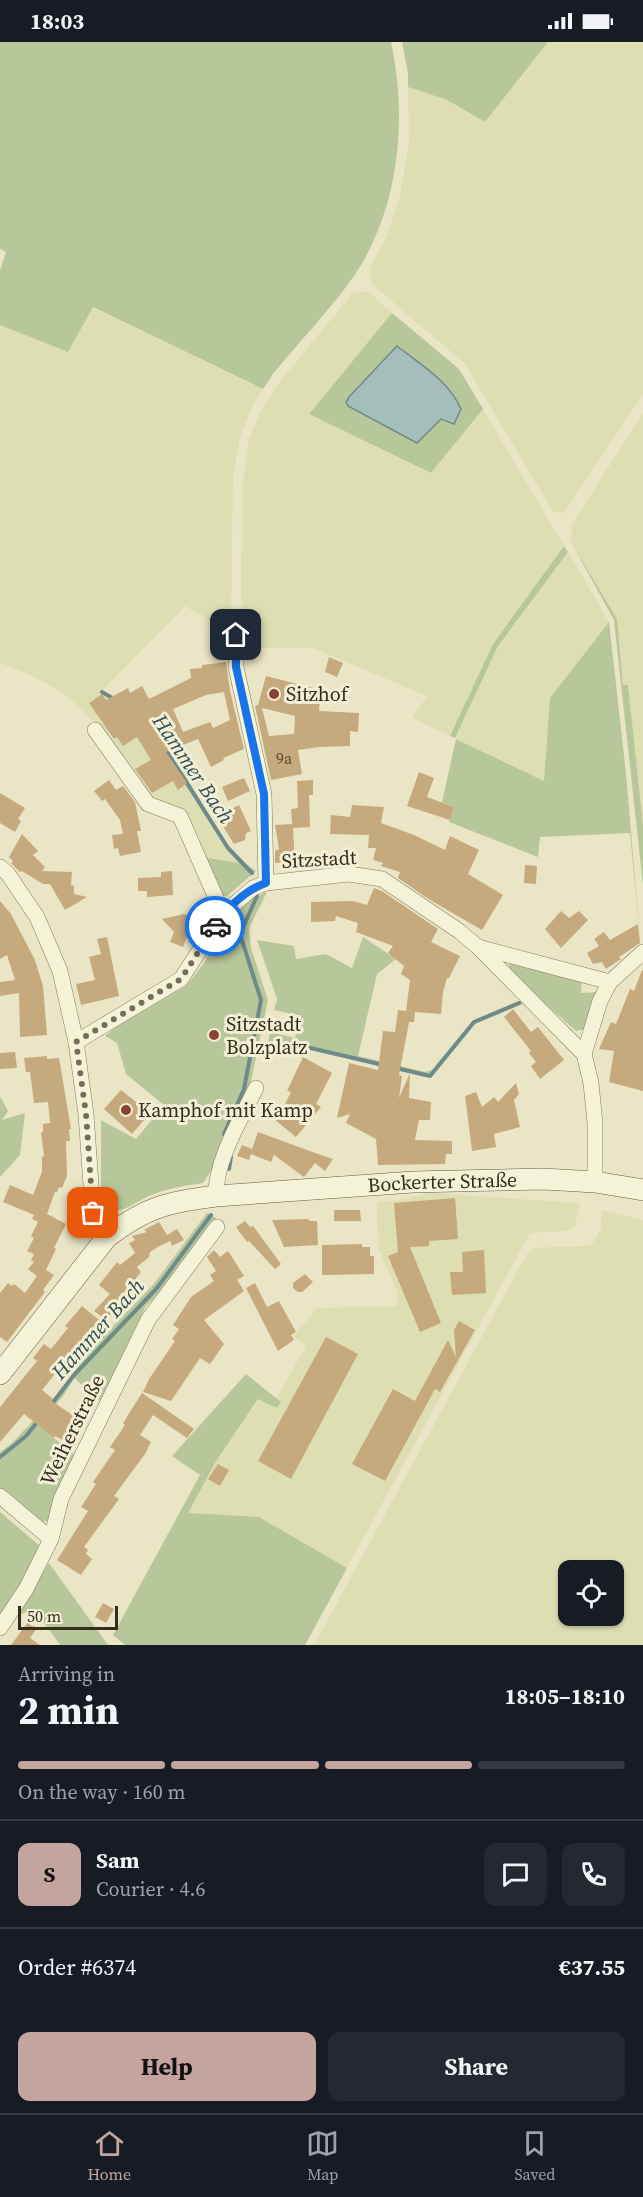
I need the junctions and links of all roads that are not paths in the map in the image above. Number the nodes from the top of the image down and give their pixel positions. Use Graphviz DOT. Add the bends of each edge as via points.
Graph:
graph roads {
  1 [pos="236,635"];
  2 [pos="95,730"];
  3 [pos="0,867"];
  4 [pos="266,883"];
  5 [pos="223,914"];
  6 [pos="478,947"];
  7 [pos="643,952"];
  8 [pos="610,982"];
  9 [pos="76,1042"];
  10 [pos="584,1054"];
  11 [pos="256,1088"];
  12 [pos="595,1182"];
  13 [pos="643,1190"];
  14 [pos="216,1196"];
  15 [pos="217,1227"];
  16 [pos="107,1237"];
  17 [pos="0,1374"];
  18 [pos="0,1496"];
  19 [pos="51,1539"];
  20 [pos="0,1628"];
  1 -- 4 [label="street" via="236,667 264,794"];
  2 -- 5 [label="street" via="147,804 180,816"];
  3 -- 9 [label="street" via="37,917 60,971"];
  4 -- 5 [label="street, Sitzstadt" via="253,888"];
  4 -- 6 [label="street, Sitzstadt" via="349,874 382,879"];
  5 -- 9 [label="street, Sitzstadt" via="181,979"];
  6 -- 8 [label="street, Sitzstadt"];
  6 -- 10 [label="street, Sitzstadt"];
  7 -- 8 [label="street"];
  8 -- 10 [label="street"];
  9 -- 16 [label="street" via="93,1213"];
  10 -- 12 [label="street" via="595,1123"];
  11 -- 14 [label="street" via="222,1160"];
  12 -- 13 [label="street, Bockerter Straße"];
  12 -- 14 [label="street, Bockerter Straße" via="413,1182"];
  14 -- 16 [label="street, Bockerter Straße" via="154,1208"];
  15 -- 19 [label="street, Weiherstraße" via="148,1320 62,1499"];
  16 -- 17 [label="street, Bockerter Straße"];
  18 -- 19 [label="street"];
  19 -- 20 [label="street, Weiherstraße" via="26,1589"];
}
